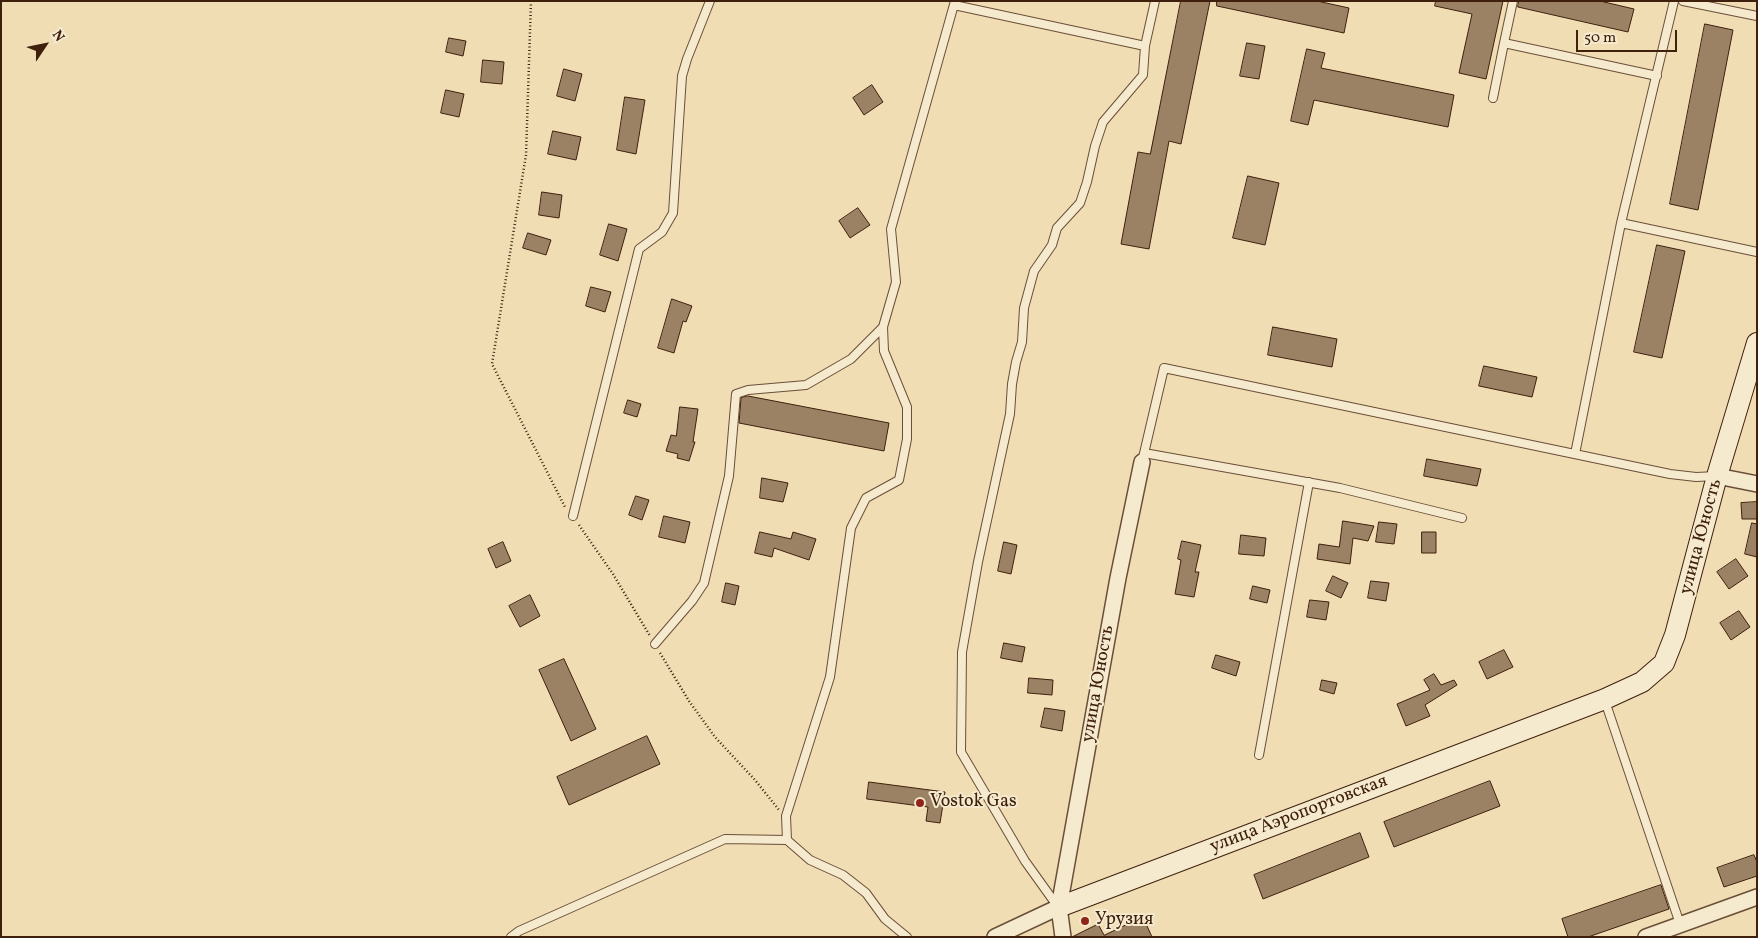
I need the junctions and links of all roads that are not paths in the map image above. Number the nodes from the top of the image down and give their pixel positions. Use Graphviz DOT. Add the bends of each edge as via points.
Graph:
graph roads {
  1 [pos="710,1"];
  2 [pos="1155,1"];
  3 [pos="1513,1"];
  4 [pos="1674,1"];
  5 [pos="1683,1"];
  6 [pos="955,3"];
  7 [pos="1757,16"];
  8 [pos="1504,43"];
  9 [pos="1145,46"];
  10 [pos="1657,76"];
  11 [pos="1492,98"];
  12 [pos="1621,223"];
  13 [pos="1757,252"];
  14 [pos="883,327"];
  15 [pos="1757,342"];
  16 [pos="1576,454"];
  17 [pos="1143,458"];
  18 [pos="1718,476"];
  19 [pos="1309,482"];
  20 [pos="1757,484"];
  21 [pos="573,516"];
  22 [pos="1462,518"];
  23 [pos="655,644"];
  24 [pos="1605,699"];
  25 [pos="1259,756"];
  26 [pos="787,840"];
  27 [pos="1757,897"];
  28 [pos="1059,907"];
  29 [pos="1680,924"];
  30 [pos="511,937"];
  31 [pos="906,937"];
  32 [pos="995,937"];
  33 [pos="1063,937"];
  34 [pos="1646,937"];
  1 -- 21 [label="lane" via="682,76 674,213 662,232 639,249"];
  2 -- 9 [label="lane"];
  3 -- 8 [label="lane"];
  4 -- 10 [label="lane"];
  5 -- 7 [label="lane"];
  6 -- 9 [label="lane"];
  6 -- 14 [label="lane" via="891,230 896,282"];
  8 -- 10 [label="lane"];
  8 -- 11 [label="lane"];
  9 -- 28 [label="lane" via="1143,75 1103,122 1080,203 1057,228 1052,245 1034,272 1024,308 1010,414 962,652 961,752 1025,861"];
  10 -- 12 [label="lane"];
  12 -- 13 [label="lane"];
  12 -- 16 [label="lane"];
  14 -- 23 [label="lane" via="851,359 806,385 736,394 730,476 704,583"];
  14 -- 26 [label="lane" via="884,351 907,407 907,439 899,480 866,498 851,528 830,676 786,816"];
  15 -- 18 [label="street, улица Юность"];
  16 -- 17 [label="lane" via="1164,368"];
  16 -- 18 [label="lane" via="1670,474"];
  17 -- 19 [label="lane"];
  17 -- 28 [label="street, улица Юность" via="1118,578"];
  18 -- 20 [label="street"];
  18 -- 24 [label="street, улица Юность" via="1676,635 1664,663 1642,682"];
  19 -- 22 [label="lane"];
  19 -- 25 [label="lane"];
  24 -- 28 [label="street, улица Аэропортовская"];
  24 -- 29 [label="lane"];
  26 -- 30 [label="lane" via="725,839"];
  26 -- 31 [label="lane" via="810,860 843,875 866,893 885,918"];
  27 -- 29 [label="street"];
  28 -- 32 [label="street, улица Аэропортовская"];
  28 -- 33 [label="street, улица Юность"];
  29 -- 34 [label="street"];
}
